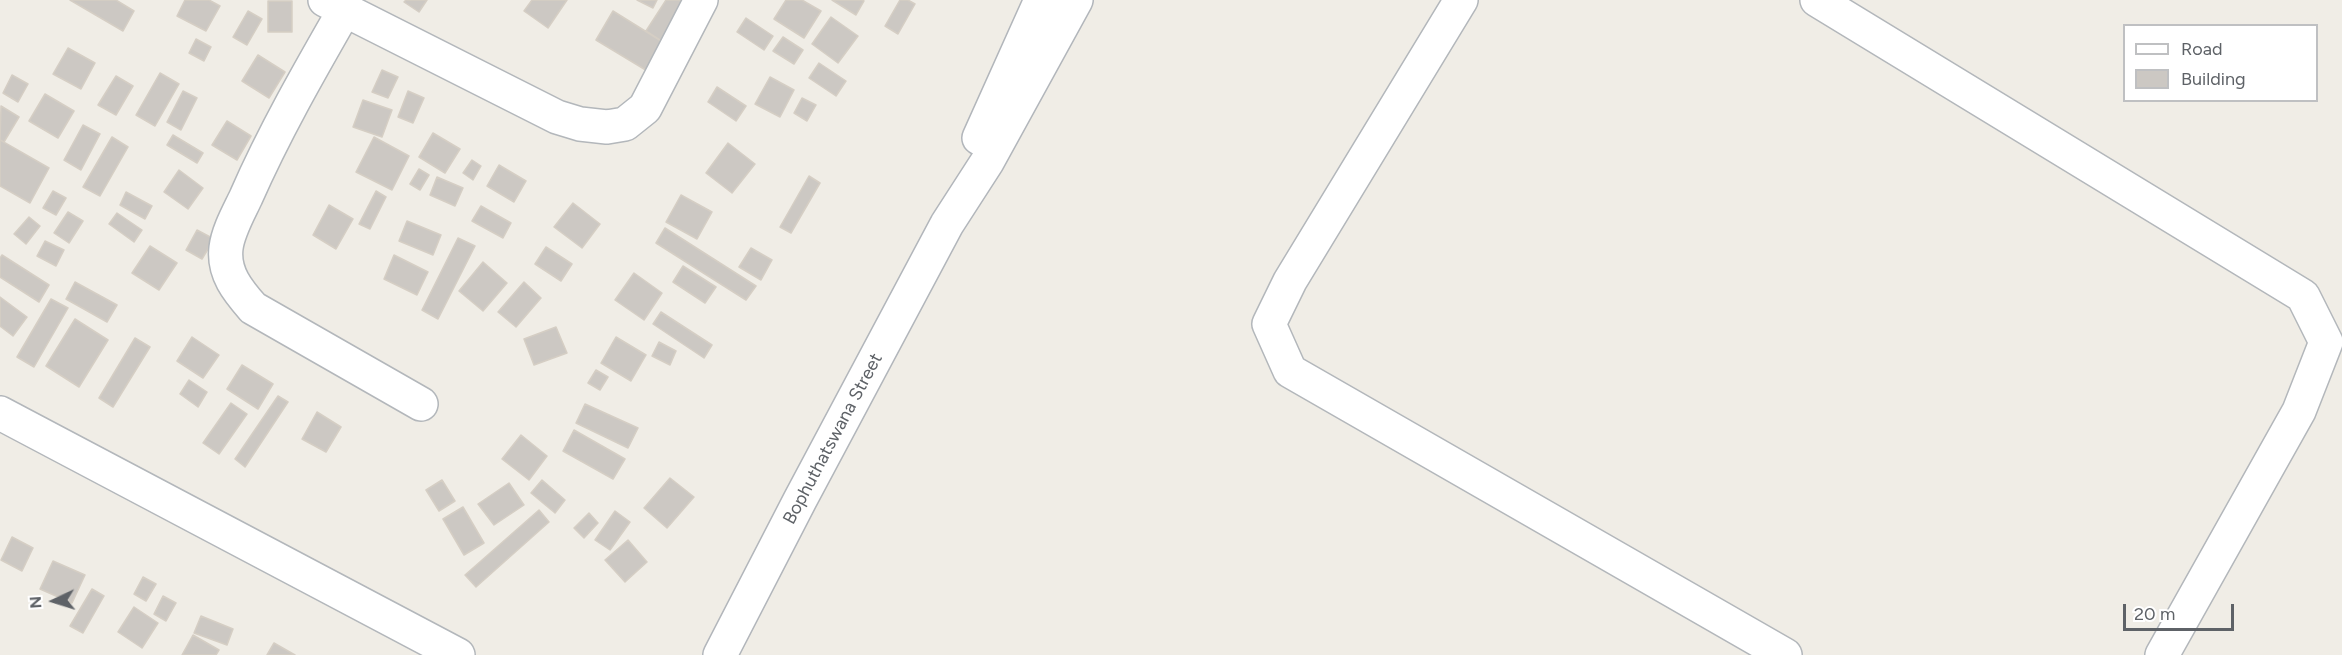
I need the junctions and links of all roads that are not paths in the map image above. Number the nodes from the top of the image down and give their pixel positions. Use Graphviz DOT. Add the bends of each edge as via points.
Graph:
graph roads {
  1 [pos="701,0"];
  2 [pos="1041,0"];
  3 [pos="1076,0"];
  4 [pos="1461,0"];
  5 [pos="1817,0"];
  6 [pos="334,5"];
  7 [pos="947,224"];
  8 [pos="421,404"];
  9 [pos="0,413"];
  10 [pos="458,655"];
  11 [pos="720,655"];
  12 [pos="1785,655"];
  13 [pos="2162,655"];
  1 -- 6 [label="street" via="645,108 625,124 607,127 556,117"];
  2 -- 7 [label="street, Bophuthatswana Street" via="965,171"];
  3 -- 7 [label="street, Bophuthatswana Street" via="987,162"];
  4 -- 12 [label="street" via="1290,281 1269,324 1290,370"];
  5 -- 13 [label="street" via="2303,296 2326,342 2303,401"];
  6 -- 8 [label="street" via="302,85 257,172 226,247 227,266 235,287 253,308"];
  7 -- 11 [label="street, Bophuthatswana Street"];
  9 -- 10 [label="street"];
}
